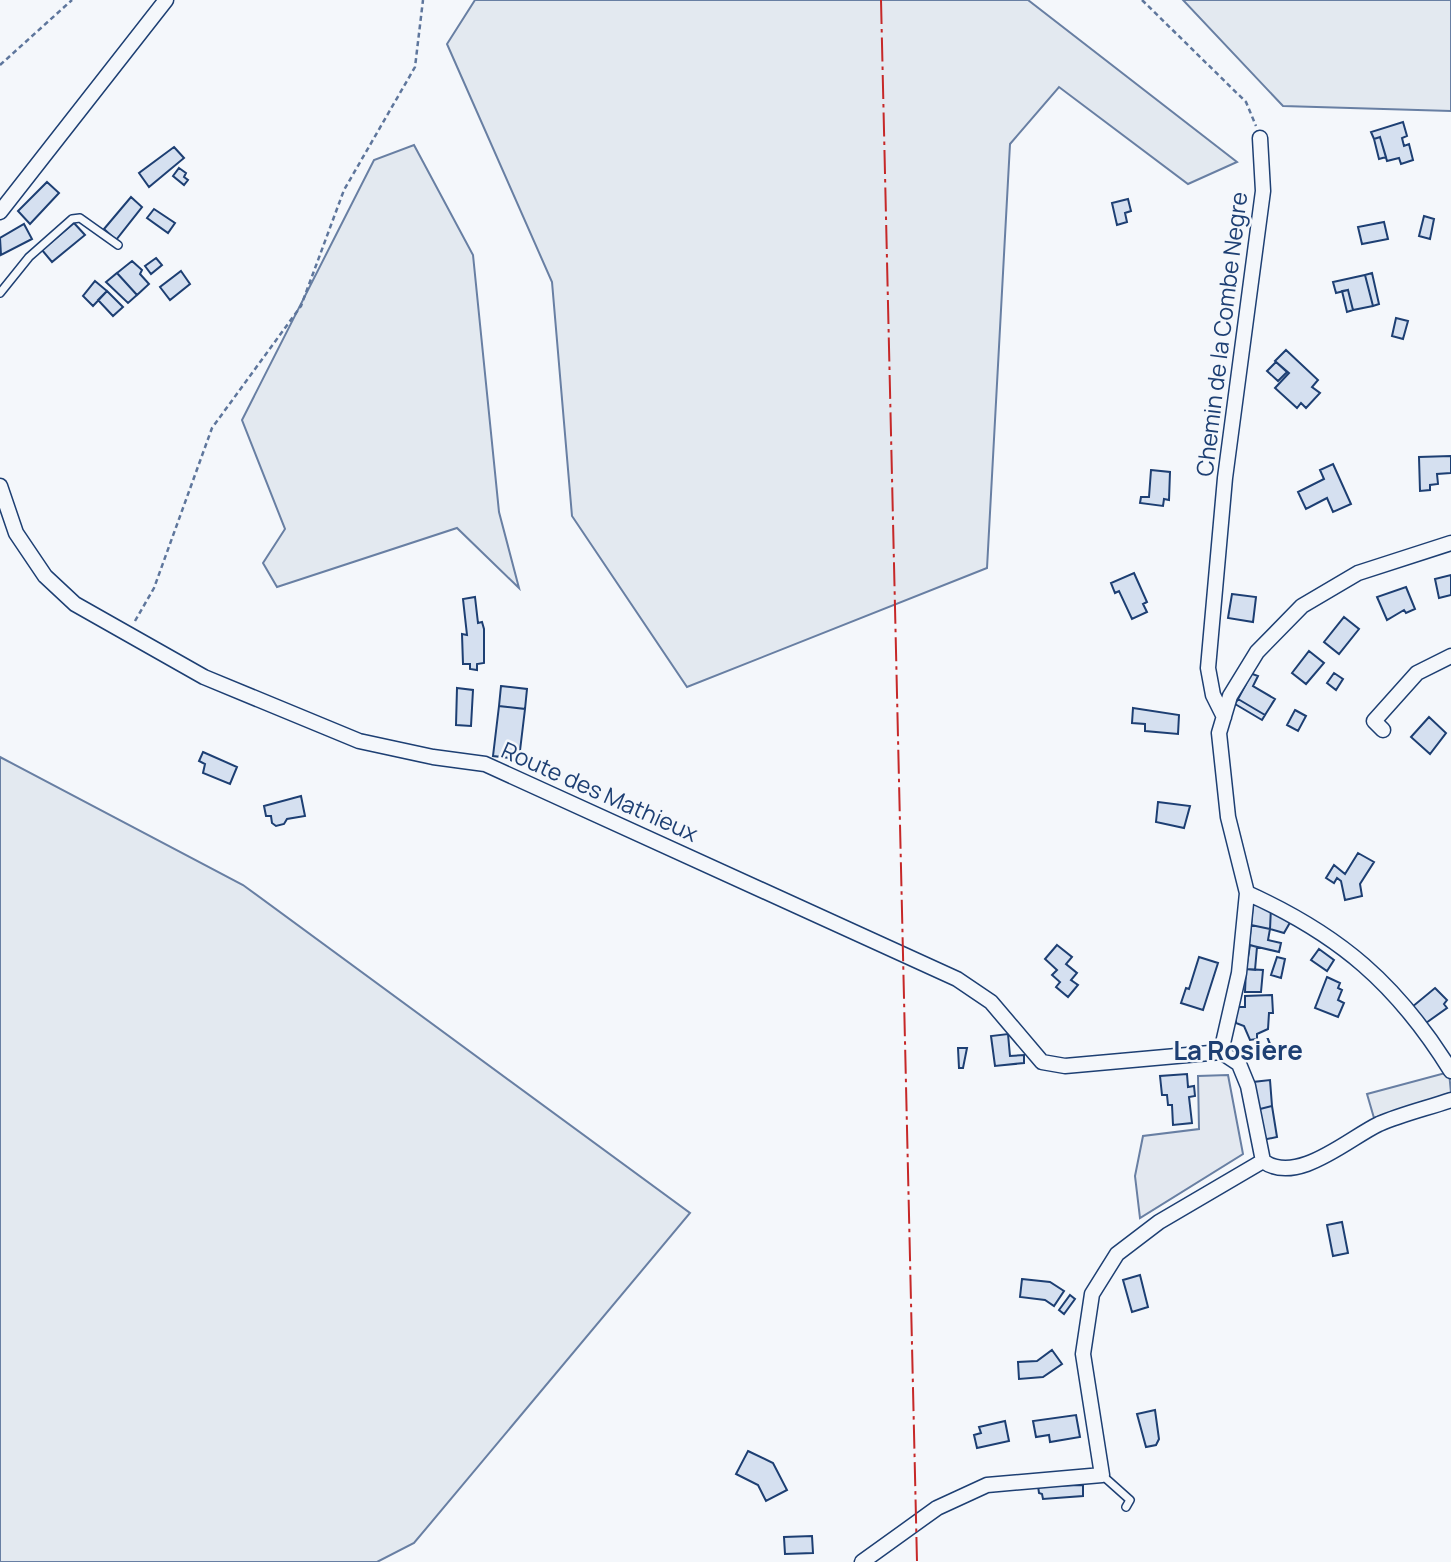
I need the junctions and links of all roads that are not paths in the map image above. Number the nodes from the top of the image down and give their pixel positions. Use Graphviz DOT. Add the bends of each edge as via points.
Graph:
graph roads {
  1 [pos="166,0"];
  2 [pos="1260,138"];
  3 [pos="0,212"];
  4 [pos="118,245"];
  5 [pos="0,293"];
  6 [pos="0,486"];
  7 [pos="1451,543"];
  8 [pos="1451,656"];
  9 [pos="1224,717"];
  10 [pos="1383,730"];
  11 [pos="1247,893"];
  12 [pos="1221,1052"];
  13 [pos="1451,1071"];
  14 [pos="1451,1100"];
  15 [pos="1263,1161"];
  16 [pos="1102,1475"];
  17 [pos="1126,1507"];
  18 [pos="862,1562"];
  1 -- 3 [label="street"];
  2 -- 9 [label="street, Chemin de la Combe Negre" via="1263,191 1226,478 1208,668 1213,695"];
  4 -- 5 [label="lane" via="80,218 72,219 29,257"];
  6 -- 12 [label="street, Route des Mathieux" via="16,533 45,576 75,604 204,677 359,740 485,764 957,979 991,1002 1042,1062 1090,1065"];
  7 -- 9 [label="street" via="1358,573 1302,606 1257,652 1230,696"];
  8 -- 10 [label="street" via="1418,673 1374,722"];
  9 -- 11 [label="street" via="1219,733 1228,817"];
  11 -- 12 [label="street" via="1239,973"];
  11 -- 13 [label="street" via="1281,908 1347,949 1393,990 1429,1034"];
  12 -- 15 [label="street" via="1239,1064 1248,1086"];
  14 -- 15 [label="street" via="1380,1124 1318,1160 1288,1169"];
  15 -- 16 [label="street" via="1159,1222 1117,1254 1092,1294 1083,1354"];
  16 -- 17 [label="lane" via="1130,1500"];
  16 -- 18 [label="street" via="988,1485 937,1508"];
}
